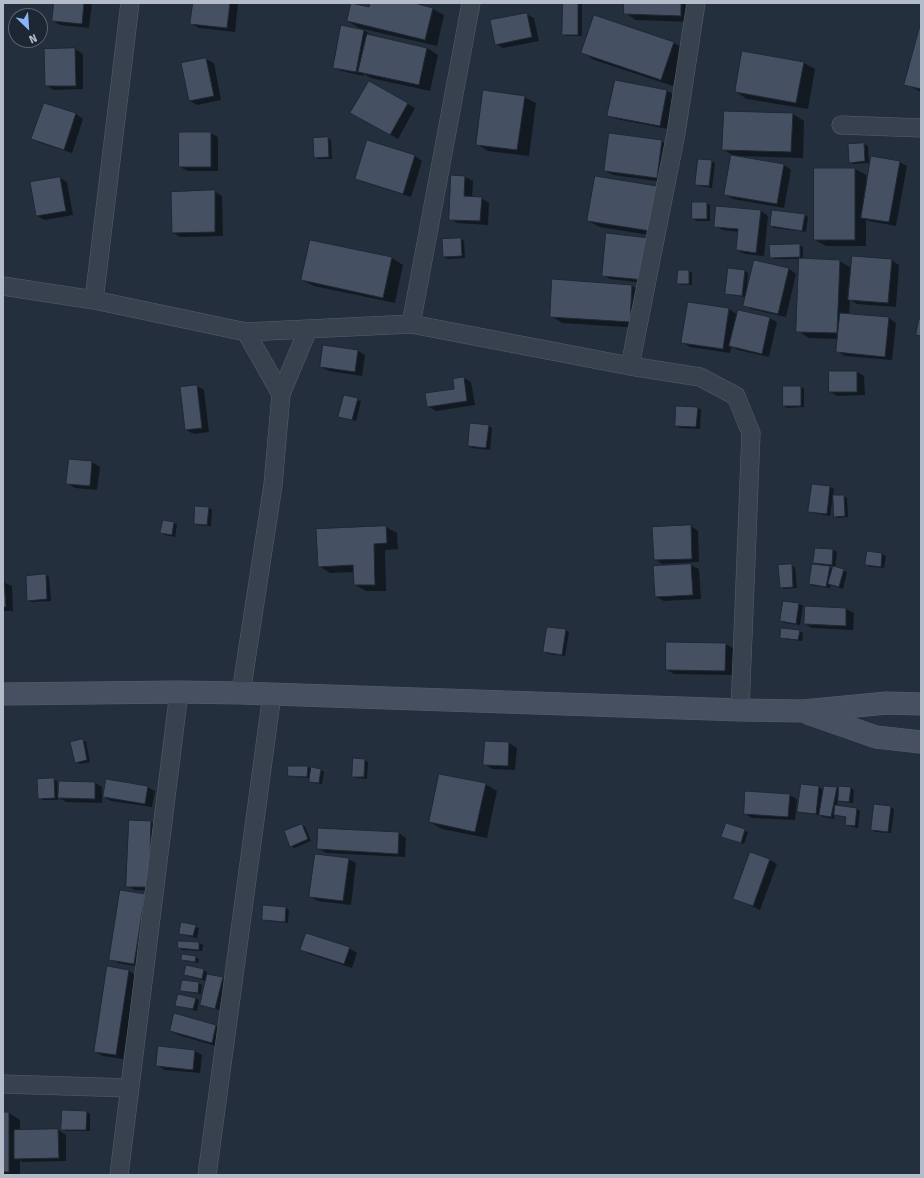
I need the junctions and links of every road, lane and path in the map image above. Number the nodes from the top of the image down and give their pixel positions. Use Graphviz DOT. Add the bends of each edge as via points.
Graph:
graph roads {
  1 [pos="130,3"];
  2 [pos="471,3"];
  3 [pos="696,3"];
  4 [pos="841,125"];
  5 [pos="921,128"];
  6 [pos="3,286"];
  7 [pos="94,300"];
  8 [pos="411,324"];
  9 [pos="308,329"];
  10 [pos="246,332"];
  11 [pos="630,366"];
  12 [pos="281,394"];
  13 [pos="179,692"];
  14 [pos="241,693"];
  15 [pos="3,694"];
  16 [pos="272,694"];
  17 [pos="921,704"];
  18 [pos="740,710"];
  19 [pos="803,711"];
  20 [pos="921,742"];
  21 [pos="3,1084"];
  22 [pos="130,1088"];
  23 [pos="119,1175"];
  24 [pos="206,1175"];
  1 -- 7 [label="street"];
  2 -- 8 [label="street"];
  3 -- 11 [label="street" via="676,133"];
  4 -- 5 [label="street"];
  6 -- 7 [label="street"];
  7 -- 10 [label="street"];
  8 -- 9 [label="street"];
  8 -- 11 [label="street"];
  9 -- 10 [label="street"];
  9 -- 12 [label="street"];
  10 -- 12 [label="street"];
  11 -- 18 [label="street" via="700,377 736,396 751,433"];
  12 -- 14 [label="street" via="272,485"];
  13 -- 14 [label="main road"];
  13 -- 15 [label="main road"];
  13 -- 22 [label="street"];
  14 -- 16 [label="main road"];
  16 -- 18 [label="main road"];
  16 -- 24 [label="street"];
  17 -- 19 [label="main road" via="887,703"];
  18 -- 19 [label="main road"];
  19 -- 20 [label="main road" via="876,737"];
  21 -- 22 [label="street"];
  22 -- 23 [label="street"];
}
